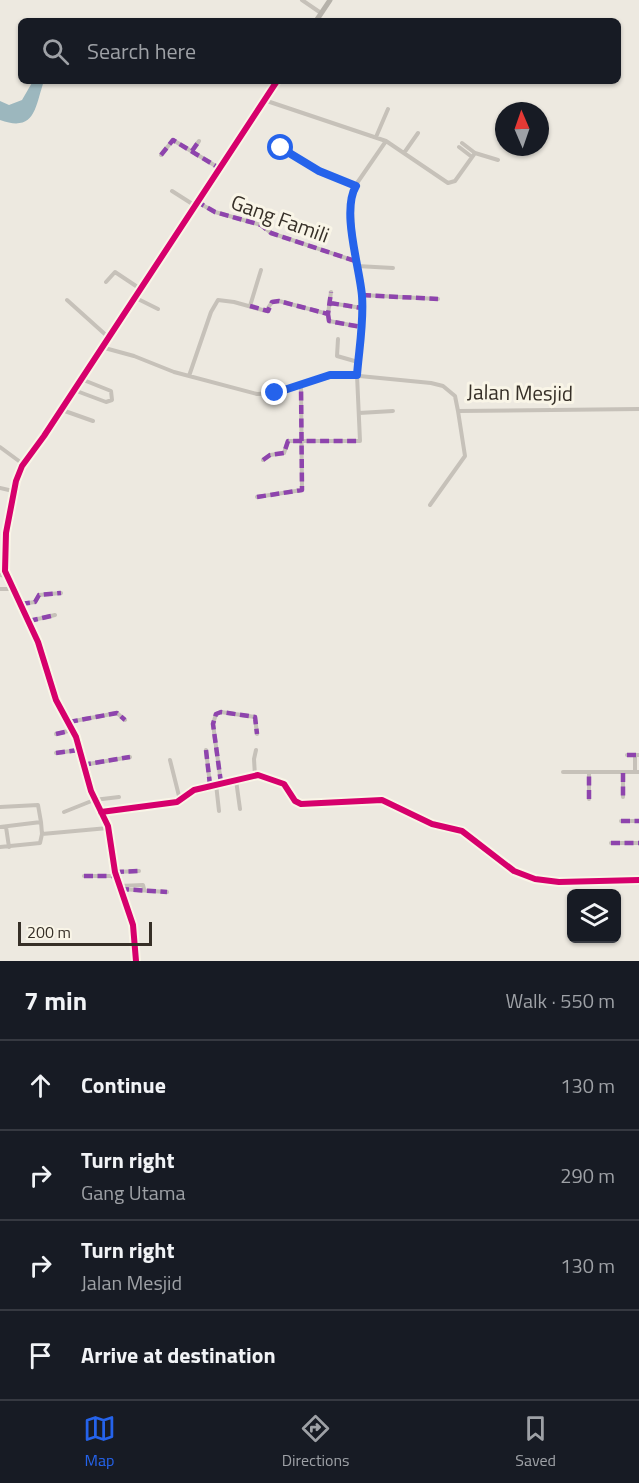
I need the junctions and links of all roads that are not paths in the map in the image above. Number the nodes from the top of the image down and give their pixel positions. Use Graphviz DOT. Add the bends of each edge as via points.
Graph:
graph roads {
  1 [pos="302,0"];
  2 [pos="330,0"];
  3 [pos="321,13"];
  4 [pos="318,18"];
  5 [pos="275,84"];
  6 [pos="264,100"];
  7 [pos="388,109"];
  8 [pos="418,134"];
  9 [pos="376,137"];
  10 [pos="200,141"];
  11 [pos="386,141"];
  12 [pos="460,145"];
  13 [pos="281,148"];
  14 [pos="192,151"];
  15 [pos="404,153"];
  16 [pos="161,155"];
  17 [pos="473,155"];
  18 [pos="498,160"];
  19 [pos="219,168"];
  20 [pos="356,186"];
  21 [pos="172,191"];
  22 [pos="195,203"];
  23 [pos="356,264"];
  24 [pos="393,268"];
  25 [pos="261,270"];
  26 [pos="106,282"];
  27 [pos="140,288"];
  28 [pos="331,292"];
  29 [pos="362,295"];
  30 [pos="133,297"];
  31 [pos="438,299"];
  32 [pos="67,300"];
  33 [pos="330,303"];
  34 [pos="250,306"];
  35 [pos="362,308"];
  36 [pos="158,309"];
  37 [pos="328,314"];
  38 [pos="361,327"];
  39 [pos="107,336"];
  40 [pos="338,339"];
  41 [pos="101,347"];
  42 [pos="358,362"];
  43 [pos="357,375"];
  44 [pos="189,376"];
  45 [pos="81,379"];
  46 [pos="301,385"];
  47 [pos="74,390"];
  48 [pos="639,409"];
  49 [pos="61,410"];
  50 [pos="393,411"];
  51 [pos="459,411"];
  52 [pos="359,413"];
  53 [pos="93,421"];
  54 [pos="302,441"];
  55 [pos="0,447"];
  56 [pos="263,460"];
  57 [pos="23,464"];
  58 [pos="0,488"];
  59 [pos="13,491"];
  60 [pos="257,497"];
  61 [pos="430,505"];
  62 [pos="2,548"];
  63 [pos="3,575"];
  64 [pos="0,589"];
  65 [pos="13,589"];
  66 [pos="61,593"];
  67 [pos="21,604"];
  68 [pos="55,615"];
  69 [pos="29,621"];
  70 [pos="125,720"];
  71 [pos="69,722"];
  72 [pos="73,730"];
  73 [pos="56,734"];
  74 [pos="257,734"];
  75 [pos="79,750"];
  76 [pos="206,750"];
  77 [pos="256,750"];
  78 [pos="56,753"];
  79 [pos="627,755"];
  80 [pos="637,755"];
  81 [pos="130,757"];
  82 [pos="171,760"];
  83 [pos="82,765"];
  84 [pos="563,772"];
  85 [pos="589,772"];
  86 [pos="637,772"];
  87 [pos="623,773"];
  88 [pos="255,776"];
  89 [pos="236,780"];
  90 [pos="218,783"];
  91 [pos="210,785"];
  92 [pos="119,797"];
  93 [pos="623,797"];
  94 [pos="588,799"];
  95 [pos="94,800"];
  96 [pos="180,800"];
  97 [pos="0,807"];
  98 [pos="240,809"];
  99 [pos="219,811"];
  100 [pos="64,812"];
  101 [pos="101,812"];
  102 [pos="621,821"];
  103 [pos="639,821"];
  104 [pos="41,822"];
  105 [pos="6,827"];
  106 [pos="0,828"];
  107 [pos="108,828"];
  108 [pos="42,834"];
  109 [pos="611,843"];
  110 [pos="639,843"];
  111 [pos="0,847"];
  112 [pos="9,847"];
  113 [pos="138,871"];
  114 [pos="116,874"];
  115 [pos="84,876"];
  116 [pos="639,880"];
  117 [pos="120,888"];
  118 [pos="167,891"];
  119 [pos="136,961"];
  1 -- 3 [label="street"];
  2 -- 3 [label="street"];
  3 -- 4 [label="street"];
  5 -- 6 [label="street"];
  6 -- 9 [label="street"];
  6 -- 19 [label="street"];
  7 -- 9 [label="street"];
  8 -- 15 [label="street"];
  9 -- 11 [label="street"];
  10 -- 14 [label="street"];
  11 -- 15 [label="street"];
  11 -- 20 [label="street"];
  12 -- 17 [label="street"];
  13 -- 20 [label="street" via="319,171"];
  14 -- 16 [label="street" via="172,140"];
  14 -- 19 [label="street"];
  15 -- 17 [label="street" via="450,183"];
  17 -- 18 [label="street"];
  19 -- 22 [label="street"];
  20 -- 23 [label="street" via="351,202"];
  21 -- 22 [label="street, Gang Famili"];
  22 -- 23 [label="street, Gang Famili"];
  22 -- 27 [label="street"];
  23 -- 24 [label="street, Gang Famili"];
  23 -- 29 [label="street"];
  25 -- 34 [label="street"];
  26 -- 27 [label="street" via="115,272"];
  27 -- 30 [label="street"];
  28 -- 33 [label="street"];
  29 -- 31 [label="street"];
  29 -- 35 [label="street"];
  30 -- 36 [label="street"];
  30 -- 39 [label="street"];
  32 -- 39 [label="street"];
  33 -- 35 [label="street"];
  33 -- 37 [label="street"];
  34 -- 37 [label="street" via="268,311 272,302 279,301"];
  34 -- 44 [label="street" via="216,302"];
  35 -- 38 [label="street"];
  37 -- 38 [label="street" via="329,321"];
  38 -- 42 [label="street"];
  39 -- 41 [label="street"];
  40 -- 42 [label="street" via="337,356"];
  41 -- 44 [label="street, Jalan Mesjid"];
  41 -- 45 [label="street"];
  42 -- 43 [label="street"];
  43 -- 46 [label="street, Jalan Mesjid" via="330,375"];
  43 -- 51 [label="street, Jalan Mesjid" via="438,384 455,396"];
  43 -- 52 [label="street"];
  44 -- 46 [label="street, Jalan Mesjid" via="263,394"];
  45 -- 47 [label="street"];
  45 -- 47 [label="street" via="111,391 112,400 103,401"];
  46 -- 54 [label="street"];
  47 -- 49 [label="street"];
  48 -- 51 [label="street, Jalan Mesjid"];
  49 -- 53 [label="street"];
  49 -- 57 [label="street"];
  50 -- 52 [label="street"];
  51 -- 61 [label="street" via="465,456"];
  52 -- 54 [label="street" via="360,441"];
  54 -- 56 [label="street" via="287,442 284,453"];
  54 -- 60 [label="street" via="301,491"];
  55 -- 57 [label="street"];
  57 -- 59 [label="street"];
  58 -- 59 [label="street"];
  59 -- 62 [label="street"];
  62 -- 63 [label="street"];
  63 -- 65 [label="street"];
  64 -- 65 [label="street"];
  65 -- 67 [label="street"];
  66 -- 67 [label="street" via="39,595 35,602"];
  67 -- 69 [label="street"];
  68 -- 69 [label="street"];
  69 -- 71 [label="street" via="56,700"];
  70 -- 71 [label="street" via="117,713"];
  71 -- 72 [label="street"];
  72 -- 73 [label="street"];
  72 -- 75 [label="street"];
  74 -- 90 [label="street" via="255,717 216,714 213,724"];
  75 -- 78 [label="street"];
  75 -- 83 [label="street"];
  76 -- 91 [label="street"];
  77 -- 88 [label="street"];
  79 -- 80 [label="street"];
  80 -- 86 [label="street"];
  81 -- 83 [label="street"];
  82 -- 96 [label="street"];
  83 -- 95 [label="street"];
  84 -- 85 [label="street"];
  85 -- 87 [label="street"];
  85 -- 94 [label="street"];
  86 -- 87 [label="street"];
  87 -- 93 [label="street"];
  88 -- 89 [label="street"];
  88 -- 116 [label="street" via="285,784 301,804 382,800 432,824 462,831 513,871 527,877 559,882"];
  89 -- 90 [label="street"];
  89 -- 98 [label="street"];
  90 -- 91 [label="street"];
  90 -- 99 [label="street"];
  91 -- 96 [label="street"];
  92 -- 95 [label="street"];
  95 -- 100 [label="street"];
  95 -- 101 [label="street"];
  96 -- 101 [label="street"];
  97 -- 104 [label="street" via="38,805"];
  101 -- 107 [label="street"];
  102 -- 103 [label="street"];
  104 -- 105 [label="street"];
  104 -- 108 [label="street"];
  105 -- 106 [label="street"];
  105 -- 112 [label="street"];
  107 -- 108 [label="street"];
  107 -- 114 [label="street"];
  108 -- 112 [label="street" via="40,843"];
  109 -- 110 [label="street"];
  111 -- 112 [label="street"];
  113 -- 114 [label="street"];
  114 -- 115 [label="street"];
  114 -- 117 [label="street"];
  117 -- 118 [label="street"];
  117 -- 119 [label="street" via="133,925"];
}
